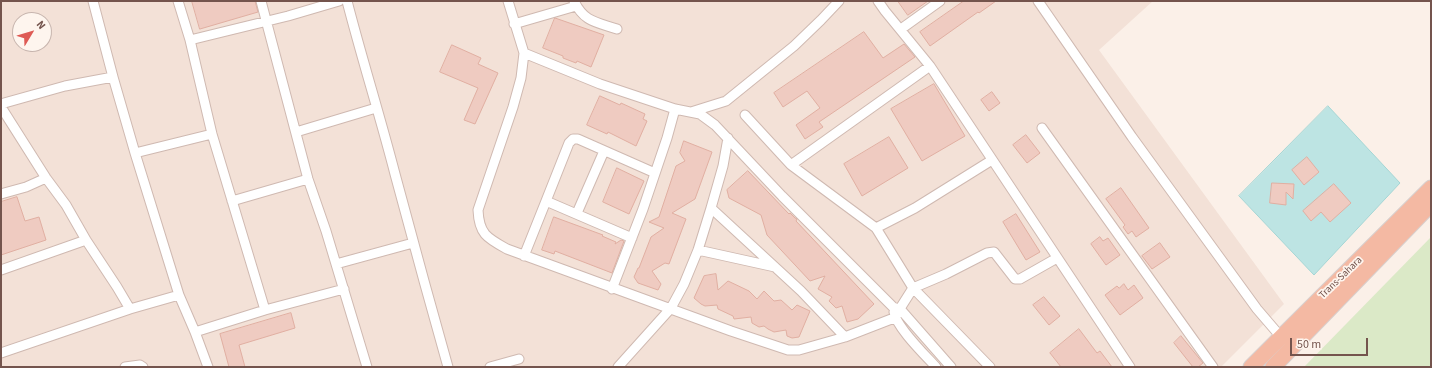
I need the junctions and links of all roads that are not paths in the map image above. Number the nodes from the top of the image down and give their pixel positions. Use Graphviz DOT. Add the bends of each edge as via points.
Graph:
graph roads {
  1 [pos="93,1"];
  2 [pos="178,1"];
  3 [pos="261,1"];
  4 [pos="339,1"];
  5 [pos="347,1"];
  6 [pos="508,1"];
  7 [pos="839,1"];
  8 [pos="878,1"];
  9 [pos="940,1"];
  10 [pos="1038,1"];
  11 [pos="575,3"];
  12 [pos="266,22"];
  13 [pos="514,24"];
  14 [pos="617,29"];
  15 [pos="901,29"];
  16 [pos="190,40"];
  17 [pos="524,53"];
  18 [pos="930,66"];
  19 [pos="113,77"];
  20 [pos="1,106"];
  21 [pos="376,108"];
  22 [pos="675,109"];
  23 [pos="691,112"];
  24 [pos="745,114"];
  25 [pos="1042,128"];
  26 [pos="296,132"];
  27 [pos="212,134"];
  28 [pos="728,138"];
  29 [pos="604,151"];
  30 [pos="135,153"];
  31 [pos="992,160"];
  32 [pos="791,165"];
  33 [pos="655,173"];
  34 [pos="46,178"];
  35 [pos="308,179"];
  36 [pos="1431,188"];
  37 [pos="1,194"];
  38 [pos="232,201"];
  39 [pos="546,201"];
  40 [pos="1431,204"];
  41 [pos="711,208"];
  42 [pos="577,213"];
  43 [pos="876,228"];
  44 [pos="632,238"];
  45 [pos="86,240"];
  46 [pos="413,243"];
  47 [pos="698,250"];
  48 [pos="524,256"];
  49 [pos="1057,258"];
  50 [pos="336,264"];
  51 [pos="776,268"];
  52 [pos="1,270"];
  53 [pos="344,288"];
  54 [pos="913,288"];
  55 [pos="612,289"];
  56 [pos="179,295"];
  57 [pos="671,308"];
  58 [pos="897,308"];
  59 [pos="130,309"];
  60 [pos="265,310"];
  61 [pos="894,318"];
  62 [pos="195,332"];
  63 [pos="845,337"];
  64 [pos="1280,338"];
  65 [pos="1296,344"];
  66 [pos="1,353"];
  67 [pos="519,359"];
  68 [pos="1278,362"];
  69 [pos="125,367"];
  70 [pos="143,367"];
  71 [pos="208,367"];
  72 [pos="367,367"];
  73 [pos="448,367"];
  74 [pos="490,367"];
  75 [pos="618,367"];
  76 [pos="936,367"];
  77 [pos="951,367"];
  78 [pos="990,367"];
  79 [pos="1130,367"];
  80 [pos="1213,367"];
  81 [pos="1251,367"];
  1 -- 19 [label="street"];
  2 -- 16 [label="street"];
  3 -- 12 [label="street"];
  4 -- 12 [label="street"];
  5 -- 21 [label="street"];
  6 -- 13 [label="street"];
  7 -- 23 [label="street" via="794,46 726,101"];
  8 -- 15 [label="street"];
  9 -- 15 [label="street"];
  10 -- 64 [label="street" via="1137,143"];
  11 -- 13 [label="street"];
  11 -- 14 [label="street" via="587,19"];
  12 -- 16 [label="street"];
  12 -- 26 [label="street"];
  13 -- 17 [label="street"];
  15 -- 18 [label="street"];
  16 -- 27 [label="street"];
  17 -- 22 [label="street" via="600,84"];
  17 -- 48 [label="street" via="521,78 513,107 478,210 479,225 483,233 493,242"];
  18 -- 31 [label="street"];
  18 -- 32 [label="street"];
  19 -- 20 [label="street" via="66,86"];
  19 -- 30 [label="street"];
  20 -- 34 [label="street"];
  21 -- 26 [label="street"];
  21 -- 46 [label="street"];
  22 -- 23 [label="street"];
  22 -- 33 [label="street"];
  23 -- 28 [label="street" via="700,114"];
  24 -- 32 [label="street"];
  25 -- 80 [label="street"];
  26 -- 35 [label="street"];
  27 -- 30 [label="street"];
  27 -- 38 [label="street"];
  28 -- 41 [label="street"];
  28 -- 58 [label="street" via="782,196"];
  29 -- 33 [label="street"];
  29 -- 39 [label="street" via="573,139 569,143"];
  29 -- 42 [label="street"];
  30 -- 56 [label="street"];
  31 -- 43 [label="street" via="916,208"];
  31 -- 49 [label="street"];
  32 -- 43 [label="street"];
  33 -- 44 [label="street"];
  34 -- 37 [label="street"];
  34 -- 45 [label="street" via="66,205"];
  35 -- 38 [label="street"];
  35 -- 50 [label="street"];
  36 -- 64 [label="highway, Trans-Sahara"];
  38 -- 60 [label="street"];
  39 -- 42 [label="street"];
  39 -- 48 [label="street"];
  40 -- 65 [label="highway, Trans-Sahara"];
  41 -- 47 [label="street"];
  41 -- 51 [label="street"];
  42 -- 44 [label="street"];
  43 -- 54 [label="street"];
  44 -- 55 [label="street"];
  45 -- 52 [label="street"];
  45 -- 59 [label="street"];
  46 -- 50 [label="street"];
  46 -- 73 [label="street"];
  47 -- 51 [label="street"];
  47 -- 57 [label="street"];
  48 -- 55 [label="street"];
  49 -- 54 [label="street" via="1020,279 1015,278 994,252 991,252"];
  49 -- 79 [label="street"];
  50 -- 53 [label="street"];
  51 -- 63 [label="street"];
  53 -- 60 [label="street"];
  53 -- 72 [label="street"];
  54 -- 58 [label="street"];
  54 -- 78 [label="street"];
  55 -- 57 [label="street"];
  56 -- 59 [label="street"];
  56 -- 62 [label="street"];
  57 -- 63 [label="street" via="788,350 799,350"];
  57 -- 75 [label="street"];
  58 -- 61 [label="street"];
  58 -- 77 [label="street"];
  59 -- 66 [label="street"];
  60 -- 62 [label="street"];
  61 -- 63 [label="street"];
  61 -- 76 [label="street"];
  62 -- 71 [label="street"];
  64 -- 65 [label="highway" via="1292,337"];
  64 -- 68 [label="highway"];
  64 -- 81 [label="highway, Trans-Sahara"];
  65 -- 68 [label="highway, Trans-Sahara"];
  67 -- 74 [label="street"];
  69 -- 70 [label="street"];
}
